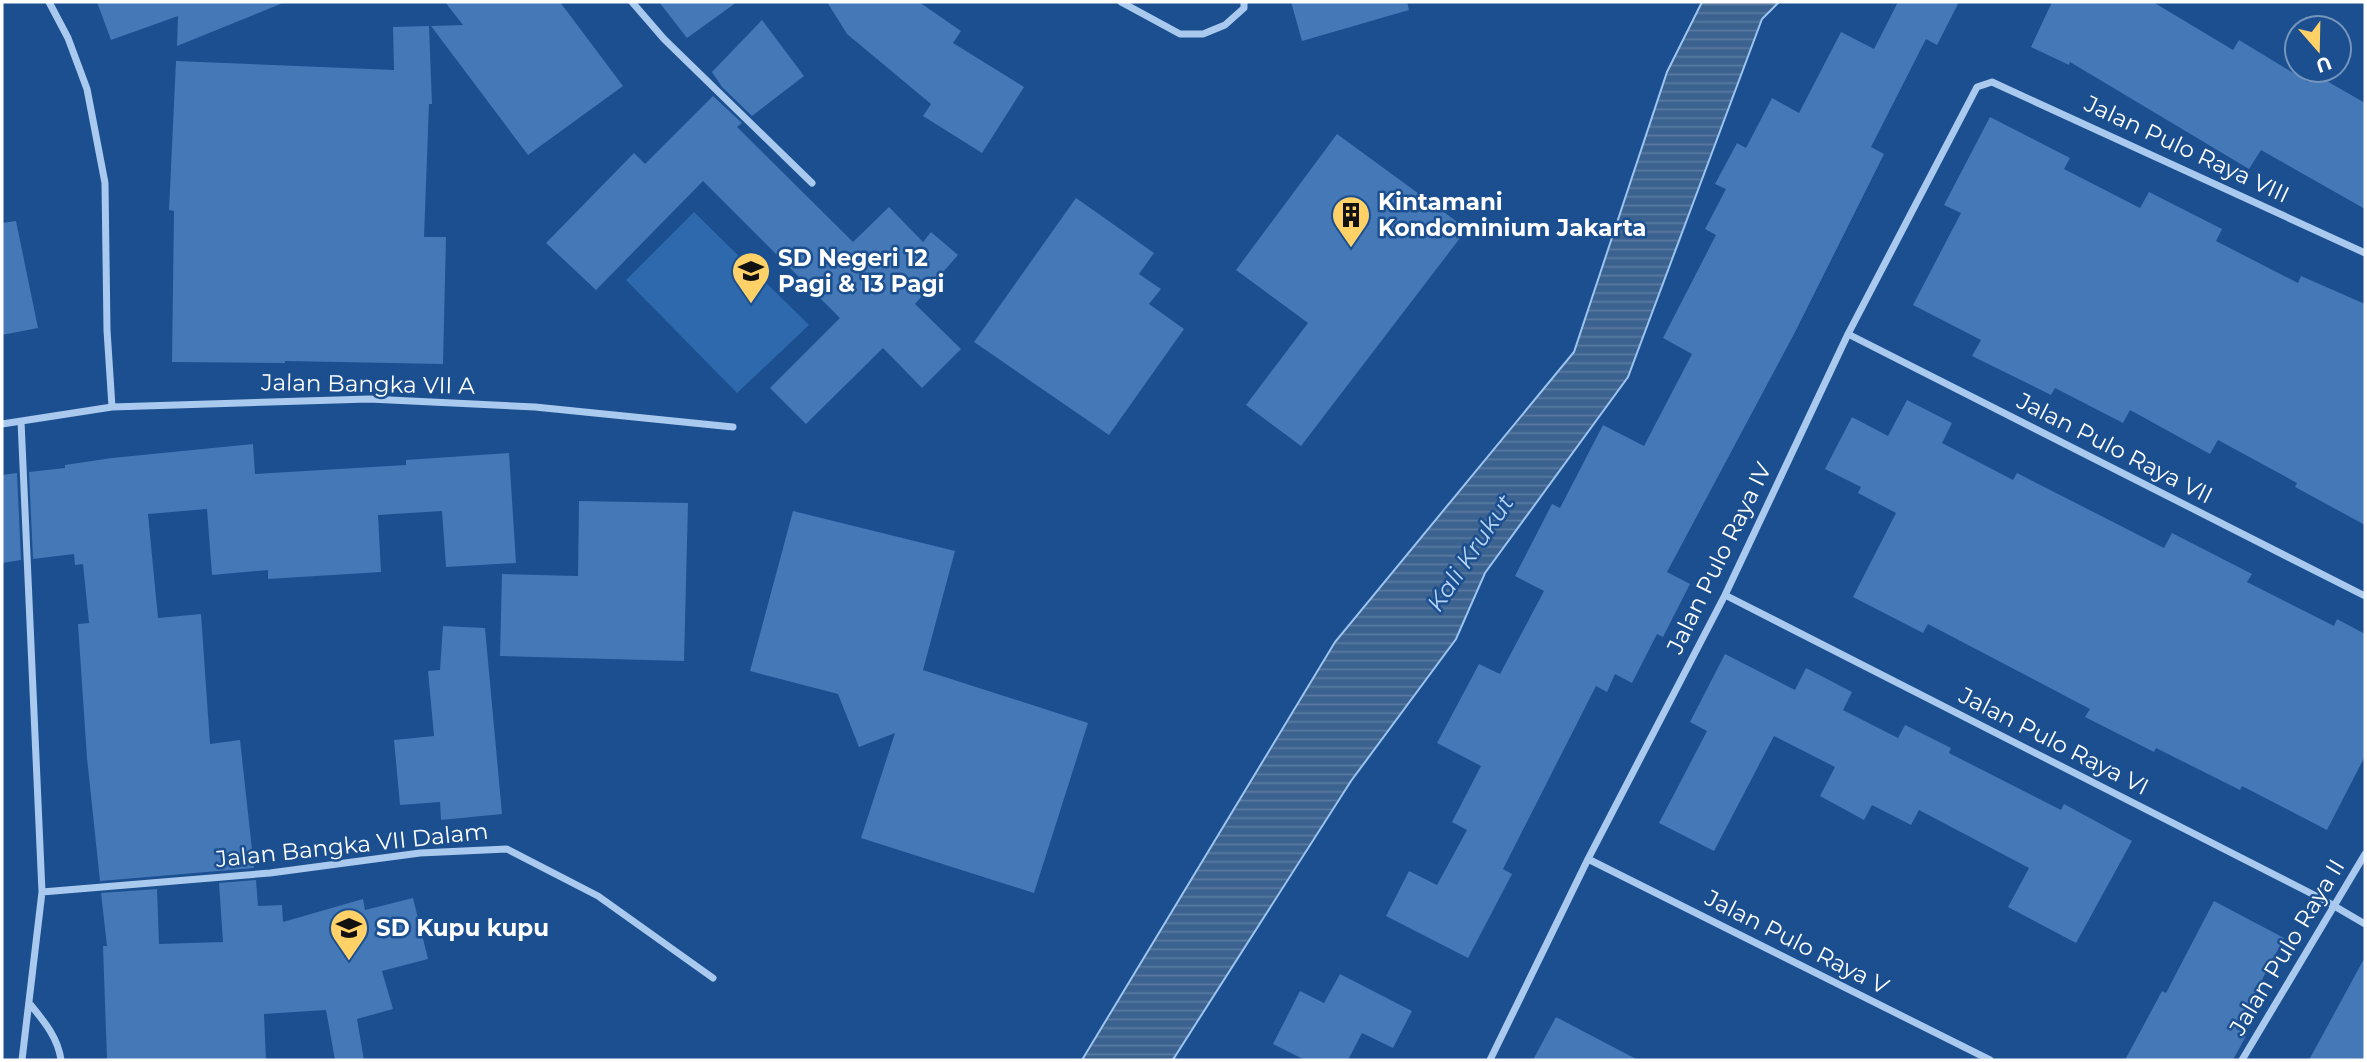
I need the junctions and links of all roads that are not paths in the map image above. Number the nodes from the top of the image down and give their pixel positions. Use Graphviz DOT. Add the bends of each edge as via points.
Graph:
graph roads {
  1 [pos="49,2"];
  2 [pos="632,2"];
  3 [pos="1121,2"];
  4 [pos="1244,2"];
  5 [pos="1992,82"];
  6 [pos="812,183"];
  7 [pos="2365,253"];
  8 [pos="1848,334"];
  9 [pos="112,407"];
  10 [pos="21,421"];
  11 [pos="2,424"];
  12 [pos="733,427"];
  13 [pos="1725,595"];
  14 [pos="2365,596"];
  15 [pos="2365,854"];
  16 [pos="1588,859"];
  17 [pos="42,892"];
  18 [pos="2333,906"];
  19 [pos="2365,925"];
  20 [pos="713,978"];
  21 [pos="29,1003"];
  22 [pos="22,1060"];
  23 [pos="61,1060"];
  24 [pos="1490,1060"];
  25 [pos="1990,1060"];
  26 [pos="2242,1060"];
  1 -- 9 [label="street" via="87,89 105,183"];
  2 -- 6 [label="street"];
  3 -- 4 [label="street" via="1180,34 1203,34 1225,25 1244,8"];
  5 -- 7 [label="street, Jalan Pulo Raya VIII"];
  5 -- 8 [label="street, Jalan Pulo Raya IV" via="1977,87"];
  8 -- 13 [label="street, Jalan Pulo Raya IV"];
  8 -- 14 [label="street, Jalan Pulo Raya VII"];
  9 -- 10 [label="street, Jalan Bangka VII A"];
  9 -- 12 [label="street, Jalan Bangka VII A" via="369,399 535,407"];
  10 -- 11 [label="street, Jalan Bangka VII A"];
  10 -- 17 [label="street"];
  13 -- 16 [label="street, Jalan Pulo Raya IV"];
  13 -- 18 [label="street, Jalan Pulo Raya VI"];
  15 -- 18 [label="street, Jalan Pulo Raya II"];
  16 -- 24 [label="street, Jalan Pulo Raya IV"];
  16 -- 25 [label="street, Jalan Pulo Raya V"];
  17 -- 20 [label="street, Jalan Bangka VII Dalam" via="270,873 420,853 507,849 598,896"];
  17 -- 21 [label="street"];
  18 -- 19 [label="street, Jalan Pulo Raya VI"];
  18 -- 26 [label="street, Jalan Pulo Raya II"];
  21 -- 22 [label="street"];
  21 -- 23 [label="street" via="50,1028"];
}
